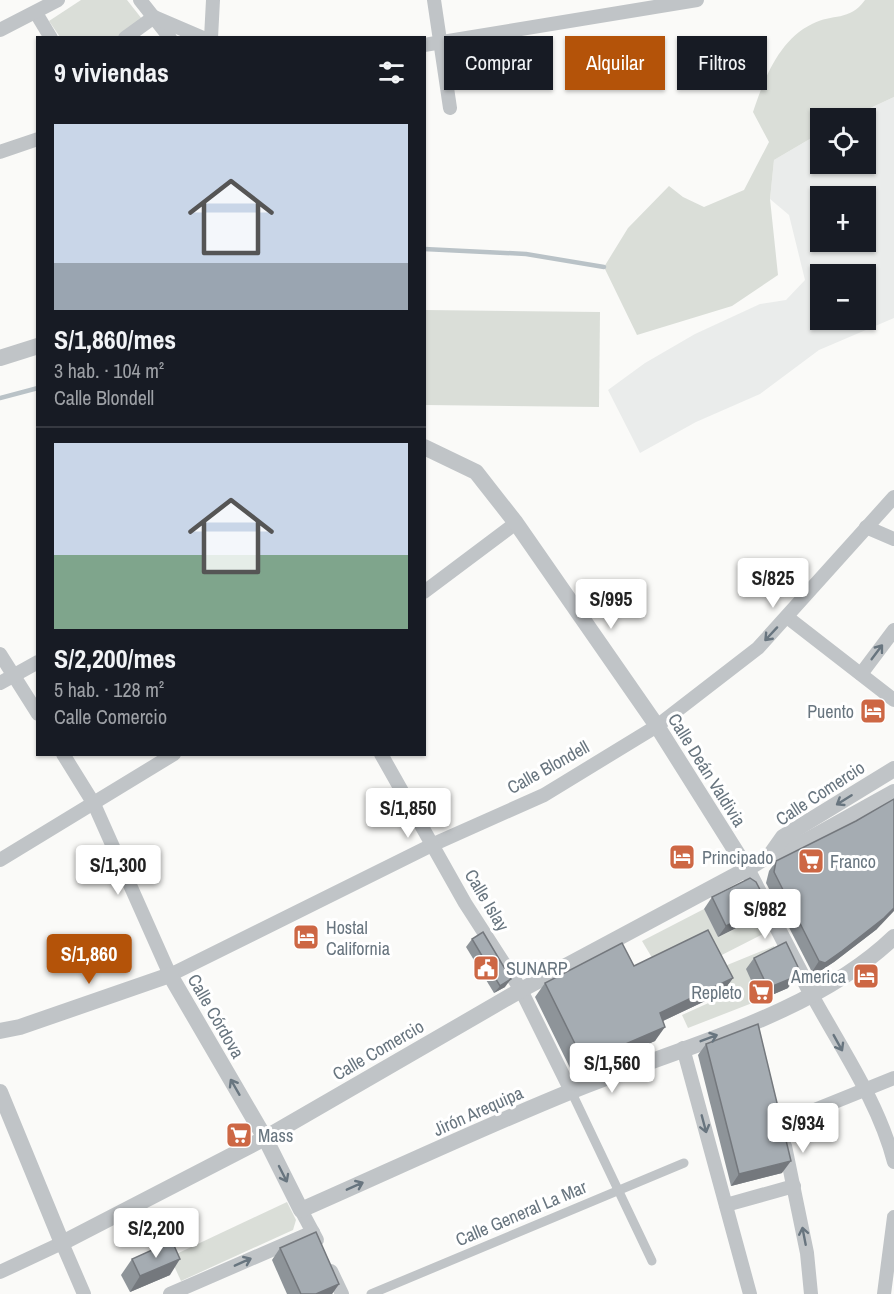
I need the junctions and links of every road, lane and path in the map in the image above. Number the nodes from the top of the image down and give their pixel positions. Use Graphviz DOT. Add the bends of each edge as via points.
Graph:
graph roads {
  1 [pos="58,0"];
  2 [pos="140,0"];
  3 [pos="213,0"];
  4 [pos="434,0"];
  5 [pos="697,0"];
  6 [pos="36,13"];
  7 [pos="154,17"];
  8 [pos="0,30"];
  9 [pos="50,36"];
  10 [pos="128,36"];
  11 [pos="168,36"];
  12 [pos="198,36"];
  13 [pos="211,36"];
  14 [pos="439,43"];
  15 [pos="426,45"];
  16 [pos="450,108"];
  17 [pos="36,140"];
  18 [pos="0,152"];
  19 [pos="36,347"];
  20 [pos="0,358"];
  21 [pos="426,448"];
  22 [pos="894,497"];
  23 [pos="516,524"];
  24 [pos="866,527"];
  25 [pos="894,539"];
  26 [pos="426,591"];
  27 [pos="787,617"];
  28 [pos="894,630"];
  29 [pos="0,654"];
  30 [pos="36,663"];
  31 [pos="861,674"];
  32 [pos="14,676"];
  33 [pos="0,683"];
  34 [pos="894,700"];
  35 [pos="36,711"];
  36 [pos="657,726"];
  37 [pos="64,756"];
  38 [pos="171,756"];
  39 [pos="382,756"];
  40 [pos="894,769"];
  41 [pos="894,792"];
  42 [pos="94,804"];
  43 [pos="434,844"];
  44 [pos="771,854"];
  45 [pos="0,860"];
  46 [pos="747,869"];
  47 [pos="894,936"];
  48 [pos="170,975"];
  49 [pos="521,990"];
  50 [pos="812,995"];
  51 [pos="20,1027"];
  52 [pos="0,1031"];
  53 [pos="0,1039"];
  54 [pos="683,1048"];
  55 [pos="894,1078"];
  56 [pos="865,1090"];
  57 [pos="572,1091"];
  58 [pos="0,1092"];
  59 [pos="265,1138"];
  60 [pos="894,1162"];
  61 [pos="684,1163"];
  62 [pos="794,1186"];
  63 [pos="620,1190"];
  64 [pos="726,1205"];
  65 [pos="301,1210"];
  66 [pos="894,1217"];
  67 [pos="313,1232"];
  68 [pos="62,1243"];
  69 [pos="652,1261"];
  70 [pos="0,1272"];
  71 [pos="84,1294"];
  72 [pos="170,1294"];
  73 [pos="342,1294"];
  74 [pos="371,1294"];
  75 [pos="750,1294"];
  76 [pos="811,1294"];
  77 [pos="884,1294"];
  1 -- 6 [label="street"];
  2 -- 7 [label="street"];
  3 -- 13 [label="street"];
  4 -- 14 [label="street"];
  5 -- 14 [label="street"];
  6 -- 8 [label="street"];
  6 -- 9 [label="street"];
  7 -- 10 [label="street"];
  7 -- 11 [label="street"];
  7 -- 12 [label="street"];
  14 -- 15 [label="street"];
  14 -- 16 [label="street"];
  17 -- 18 [label="street"];
  19 -- 20 [label="street"];
  21 -- 23 [label="street, Calle Deán Valdivia" via="476,472"];
  22 -- 24 [label="street, Calle Blondell"];
  23 -- 26 [label="street"];
  23 -- 36 [label="street, Calle Deán Valdivia"];
  24 -- 25 [label="street"];
  24 -- 27 [label="street, Calle Blondell"];
  27 -- 31 [label="street"];
  27 -- 36 [label="street, Calle Blondell, one-way" via="758,648"];
  31 -- 28 [label="street, one-way"];
  29 -- 32 [label="street"];
  30 -- 32 [label="street"];
  31 -- 34 [label="street"];
  32 -- 33 [label="street"];
  32 -- 35 [label="street"];
  36 -- 43 [label="street, Calle Blondell" via="544,795"];
  36 -- 46 [label="street, Calle Deán Valdivia"];
  37 -- 42 [label="street, Calle Córdova"];
  38 -- 42 [label="street"];
  39 -- 43 [label="street, Calle Islay"];
  40 -- 44 [label="street, Calle Comercio, one-way" via="783,837"];
  41 -- 44 [label="street, Calle Comercio" via="788,851"];
  42 -- 45 [label="street"];
  42 -- 48 [label="street, Calle Córdova"];
  43 -- 48 [label="street, Calle Blondell"];
  43 -- 49 [label="street, Calle Islay" via="465,903"];
  44 -- 46 [label="street, Calle Comercio"];
  46 -- 49 [label="street, Calle Comercio"];
  46 -- 50 [label="street, Calle Deán Valdivia"];
  47 -- 50 [label="street, Jirón Arequipa" via="875,955"];
  48 -- 51 [label="street, Calle Blondell"];
  59 -- 48 [label="street, Calle Córdova, one-way"];
  49 -- 57 [label="street, Calle Islay"];
  49 -- 59 [label="street, Calle Comercio"];
  54 -- 50 [label="street, Jirón Arequipa, one-way" via="757,1026"];
  50 -- 56 [label="street, Calle Deán Valdivia, one-way"];
  51 -- 52 [label="street, Calle Blondell"];
  51 -- 53 [label="street, Calle Blondell"];
  54 -- 57 [label="street, Jirón Arequipa"];
  54 -- 64 [label="street, one-way"];
  55 -- 56 [label="street"];
  56 -- 60 [label="street, Calle Deán Valdivia" via="887,1135"];
  56 -- 62 [label="street" via="779,1118"];
  57 -- 63 [label="street, Calle Islay"];
  65 -- 57 [label="street, Jirón Arequipa, one-way"];
  58 -- 68 [label="street"];
  59 -- 65 [label="street, Calle Córdova, one-way"];
  59 -- 68 [label="street, Calle Comercio"];
  61 -- 63 [label="street, Calle General La Mar"];
  62 -- 64 [label="street"];
  76 -- 62 [label="street, one-way"];
  63 -- 69 [label="street, Calle Islay"];
  63 -- 74 [label="street, Calle General La Mar"];
  64 -- 75 [label="street"];
  65 -- 67 [label="street, Calle Córdova"];
  66 -- 77 [label="street"];
  72 -- 67 [label="street, one-way"];
  67 -- 73 [label="street, Calle Córdova"];
  68 -- 70 [label="street, Calle Comercio"];
  68 -- 71 [label="street"];
}
